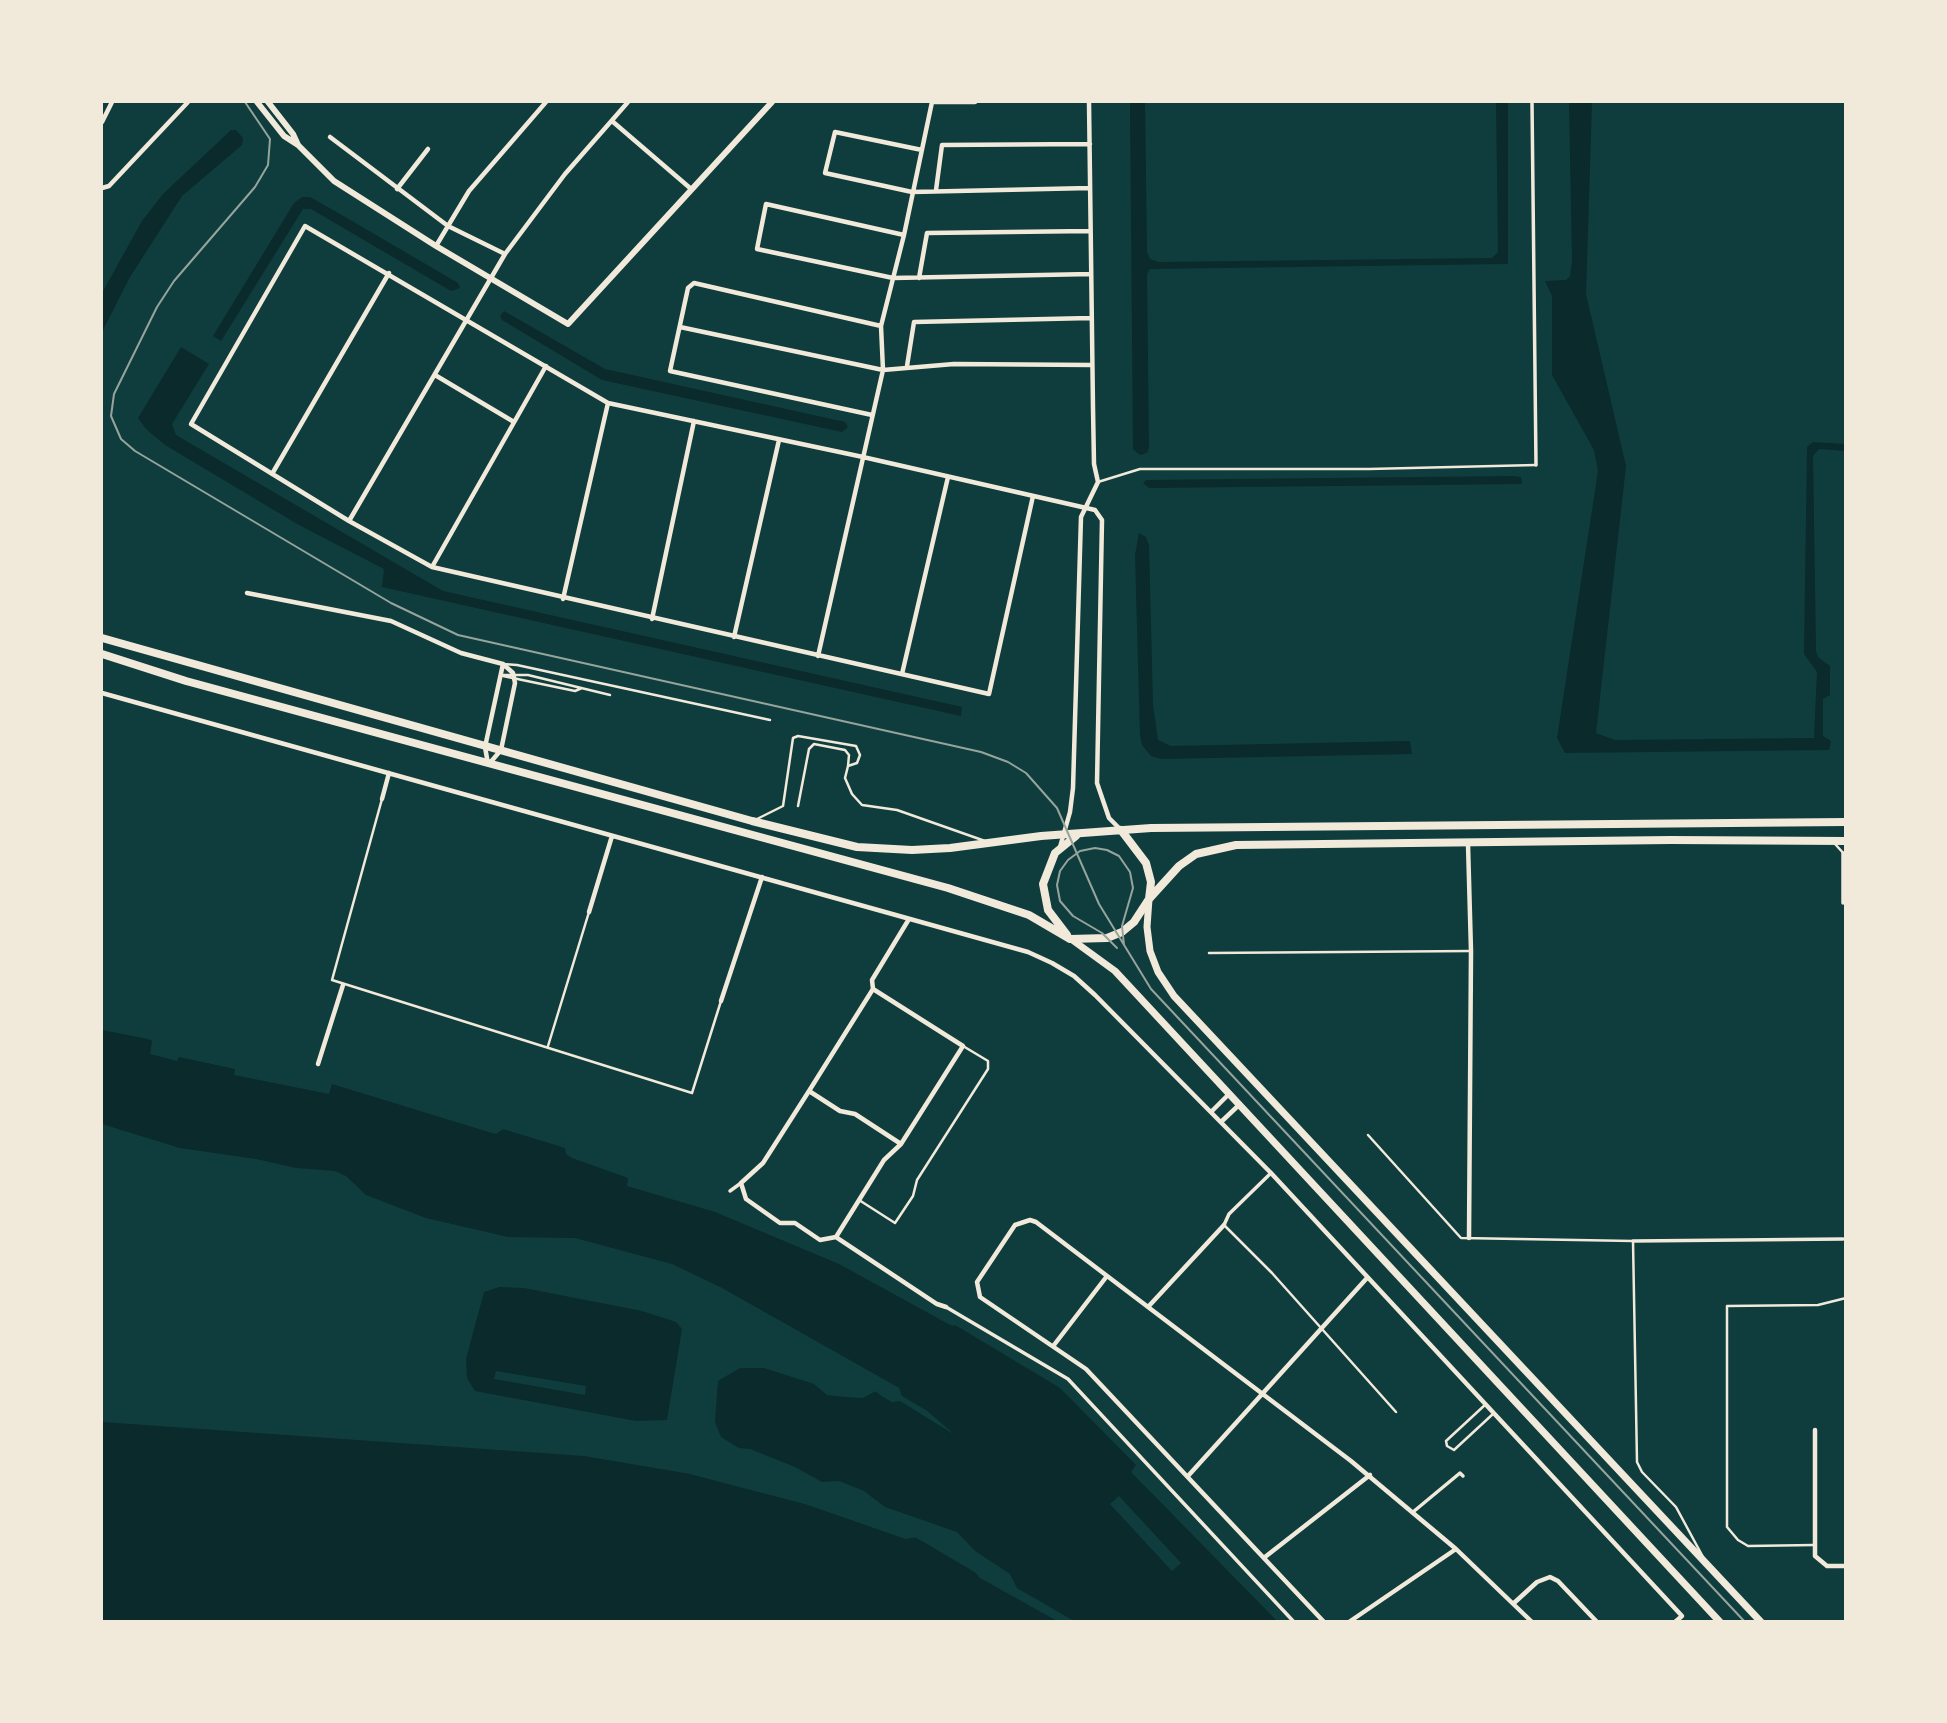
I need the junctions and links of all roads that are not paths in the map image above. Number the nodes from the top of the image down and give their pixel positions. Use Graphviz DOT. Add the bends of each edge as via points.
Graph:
graph roads {
  1 [pos="113,102"];
  2 [pos="188,102"];
  3 [pos="257,102"];
  4 [pos="268,102"];
  5 [pos="546,102"];
  6 [pos="628,102"];
  7 [pos="772,102"];
  8 [pos="932,102"];
  9 [pos="949,102"];
  10 [pos="975,102"];
  11 [pos="1089,102"];
  12 [pos="1532,102"];
  13 [pos="612,121"];
  14 [pos="102,122"];
  15 [pos="330,137"];
  16 [pos="1090,144"];
  17 [pos="298,145"];
  18 [pos="428,149"];
  19 [pos="922,150"];
  20 [pos="102,188"];
  21 [pos="690,188"];
  22 [pos="1090,188"];
  23 [pos="397,189"];
  24 [pos="936,190"];
  25 [pos="912,192"];
  26 [pos="448,226"];
  27 [pos="1090,231"];
  28 [pos="904,235"];
  29 [pos="436,246"];
  30 [pos="505,254"];
  31 [pos="389,273"];
  32 [pos="1091,274"];
  33 [pos="892,278"];
  34 [pos="919,278"];
  35 [pos="491,279"];
  36 [pos="1091,318"];
  37 [pos="467,321"];
  38 [pos="881,326"];
  39 [pos="680,327"];
  40 [pos="1092,365"];
  41 [pos="546,366"];
  42 [pos="907,366"];
  43 [pos="883,370"];
  44 [pos="435,375"];
  45 [pos="608,403"];
  46 [pos="873,415"];
  47 [pos="694,421"];
  48 [pos="514,422"];
  49 [pos="779,440"];
  50 [pos="863,457"];
  51 [pos="1536,465"];
  52 [pos="272,474"];
  53 [pos="948,477"];
  54 [pos="1098,482"];
  55 [pos="1033,496"];
  56 [pos="1085,508"];
  57 [pos="349,521"];
  58 [pos="432,567"];
  59 [pos="247,593"];
  60 [pos="563,599"];
  61 [pos="652,619"];
  62 [pos="734,637"];
  63 [pos="102,638"];
  64 [pos="102,654"];
  65 [pos="818,656"];
  66 [pos="503,664"];
  67 [pos="513,673"];
  68 [pos="902,674"];
  69 [pos="501,675"];
  70 [pos="515,679"];
  71 [pos="582,688"];
  72 [pos="102,693"];
  73 [pos="610,695"];
  74 [pos="770,720"];
  75 [pos="485,747"];
  76 [pos="500,750"];
  77 [pos="488,764"];
  78 [pos="848,766"];
  79 [pos="389,773"];
  80 [pos="382,799"];
  81 [pos="798,806"];
  82 [pos="752,821"];
  83 [pos="1068,821"];
  84 [pos="1846,822"];
  85 [pos="1121,830"];
  86 [pos="1060,835"];
  87 [pos="1076,835"];
  88 [pos="612,836"];
  89 [pos="1833,841"];
  90 [pos="1846,841"];
  91 [pos="992,843"];
  92 [pos="1468,843"];
  93 [pos="1059,848"];
  94 [pos="1844,855"];
  95 [pos="762,877"];
  96 [pos="1149,899"];
  97 [pos="1843,903"];
  98 [pos="589,912"];
  99 [pos="909,919"];
  100 [pos="1070,939"];
  101 [pos="1471,951"];
  102 [pos="1209,953"];
  103 [pos="343,985"];
  104 [pos="873,989"];
  105 [pos="721,1001"];
  106 [pos="547,1046"];
  107 [pos="963,1046"];
  108 [pos="318,1064"];
  109 [pos="809,1091"];
  110 [pos="1230,1093"];
  111 [pos="1240,1104"];
  112 [pos="1211,1112"];
  113 [pos="1221,1122"];
  114 [pos="1368,1135"];
  115 [pos="901,1144"];
  116 [pos="1271,1173"];
  117 [pos="741,1183"];
  118 [pos="730,1191"];
  119 [pos="859,1200"];
  120 [pos="1224,1225"];
  121 [pos="836,1237"];
  122 [pos="1469,1238"];
  123 [pos="1843,1239"];
  124 [pos="1633,1241"];
  125 [pos="1107,1276"];
  126 [pos="1367,1278"];
  127 [pos="1846,1298"];
  128 [pos="946,1307"];
  129 [pos="1148,1307"];
  130 [pos="1321,1329"];
  131 [pos="1054,1345"];
  132 [pos="1263,1394"];
  133 [pos="1486,1404"];
  134 [pos="1396,1412"];
  135 [pos="1494,1413"];
  136 [pos="1815,1430"];
  137 [pos="1370,1475"];
  138 [pos="1188,1476"];
  139 [pos="1463,1476"];
  140 [pos="1414,1511"];
  141 [pos="1814,1545"];
  142 [pos="1456,1549"];
  143 [pos="1265,1557"];
  144 [pos="1706,1563"];
  145 [pos="1846,1566"];
  146 [pos="1514,1602"];
  147 [pos="1294,1622"];
  148 [pos="1324,1622"];
  149 [pos="1349,1622"];
  150 [pos="1532,1622"];
  151 [pos="1597,1622"];
  152 [pos="1675,1622"];
  153 [pos="1720,1622"];
  154 [pos="1761,1622"];
  1 -- 14 [label="street"];
  2 -- 20 [label="street" via="109,186"];
  3 -- 17 [label="street" via="284,136"];
  4 -- 17 [label="street"];
  5 -- 26 [label="street" via="469,191"];
  6 -- 13 [label="street"];
  7 -- 21 [label="street"];
  8 -- 9 [label="street"];
  8 -- 19 [label="street"];
  9 -- 10 [label="street"];
  11 -- 16 [label="street"];
  12 -- 51 [label="street"];
  13 -- 21 [label="street"];
  13 -- 30 [label="street"];
  15 -- 23 [label="street"];
  16 -- 22 [label="street"];
  16 -- 24 [label="street" via="942,145"];
  17 -- 29 [label="street" via="334,181"];
  18 -- 23 [label="street"];
  19 -- 25 [label="street"];
  19 -- 25 [label="street" via="835,132 825,173"];
  21 -- 35 [label="street" via="568,324"];
  22 -- 24 [label="street"];
  22 -- 27 [label="street"];
  23 -- 26 [label="street"];
  24 -- 25 [label="street"];
  25 -- 28 [label="street"];
  26 -- 29 [label="street"];
  26 -- 30 [label="street"];
  27 -- 32 [label="street"];
  27 -- 34 [label="street" via="927,233"];
  28 -- 33 [label="street"];
  28 -- 33 [label="street" via="766,204 757,249"];
  29 -- 35 [label="street"];
  30 -- 35 [label="street"];
  31 -- 37 [label="street"];
  31 -- 52 [label="street"];
  31 -- 52 [label="street" via="305,226 191,424"];
  32 -- 34 [label="street"];
  32 -- 36 [label="street"];
  33 -- 34 [label="street"];
  33 -- 38 [label="street"];
  35 -- 37 [label="street"];
  36 -- 40 [label="street"];
  36 -- 42 [label="street" via="914,322"];
  37 -- 41 [label="street"];
  37 -- 44 [label="street"];
  38 -- 39 [label="street" via="694,283 688,288"];
  38 -- 43 [label="street"];
  39 -- 43 [label="street"];
  39 -- 46 [label="street" via="670,371"];
  40 -- 42 [label="street"];
  40 -- 54 [label="street"];
  41 -- 45 [label="street"];
  41 -- 48 [label="street"];
  42 -- 43 [label="street"];
  43 -- 46 [label="street"];
  44 -- 48 [label="street"];
  44 -- 57 [label="street"];
  45 -- 47 [label="street"];
  45 -- 60 [label="street"];
  46 -- 50 [label="street"];
  47 -- 49 [label="street"];
  47 -- 61 [label="street"];
  48 -- 58 [label="street"];
  49 -- 50 [label="street"];
  49 -- 62 [label="street"];
  50 -- 53 [label="street"];
  50 -- 65 [label="street"];
  51 -- 54 [label="lane" via="1140,469"];
  52 -- 57 [label="street"];
  53 -- 55 [label="street"];
  53 -- 68 [label="street"];
  54 -- 56 [label="street"];
  55 -- 56 [label="street"];
  55 -- 68 [label="street" via="989,694"];
  56 -- 83 [label="street" via="1081,517 1073,788"];
  56 -- 85 [label="street" via="1095,510 1102,520 1097,783 1109,818"];
  57 -- 58 [label="street"];
  58 -- 60 [label="street"];
  59 -- 66 [label="street" via="391,621 461,653"];
  60 -- 61 [label="street"];
  61 -- 62 [label="street"];
  62 -- 65 [label="street"];
  63 -- 75 [label="main road"];
  64 -- 77 [label="main road"];
  65 -- 68 [label="street"];
  66 -- 67 [label="street"];
  66 -- 69 [label="street"];
  66 -- 74 [label="lane"];
  67 -- 69 [label="lane"];
  67 -- 70 [label="street"];
  67 -- 71 [label="lane"];
  69 -- 70 [label="lane"];
  69 -- 75 [label="street"];
  70 -- 71 [label="lane" via="575,691"];
  70 -- 76 [label="street"];
  71 -- 73 [label="lane"];
  72 -- 79 [label="street"];
  75 -- 76 [label="main road"];
  75 -- 77 [label="street"];
  76 -- 77 [label="street"];
  76 -- 82 [label="main road"];
  77 -- 100 [label="main road" via="948,888 1029,915"];
  78 -- 81 [label="lane" via="845,750 814,744 809,749"];
  78 -- 82 [label="lane" via="857,763 856,746 793,738 783,806"];
  78 -- 91 [label="lane" via="845,778 862,805 897,810"];
  79 -- 80 [label="street"];
  79 -- 88 [label="street"];
  80 -- 103 [label="lane" via="332,980"];
  82 -- 91 [label="main road" via="857,847 912,850"];
  83 -- 86 [label="street"];
  83 -- 86 [label="street"];
  84 -- 85 [label="main road"];
  85 -- 87 [label="main road"];
  85 -- 96 [label="main road" via="1146,863"];
  86 -- 87 [label="main road"];
  86 -- 91 [label="main road"];
  86 -- 93 [label="street"];
  87 -- 93 [label="main road"];
  88 -- 95 [label="street"];
  88 -- 98 [label="street"];
  89 -- 90 [label="main road"];
  89 -- 92 [label="main road"];
  89 -- 94 [label="lane"];
  92 -- 96 [label="main road" via="1220,847 1185,861"];
  92 -- 101 [label="street"];
  93 -- 100 [label="main road" via="1044,877 1043,893 1048,910"];
  94 -- 97 [label="street"];
  95 -- 99 [label="street"];
  95 -- 105 [label="street"];
  96 -- 100 [label="main road" via="1122,932 1107,938"];
  96 -- 144 [label="main road" via="1150,951 1174,996"];
  98 -- 106 [label="lane"];
  99 -- 104 [label="street" via="872,980"];
  99 -- 112 [label="street" via="1028,952 1073,976"];
  100 -- 110 [label="main road" via="1115,971"];
  101 -- 102 [label="lane"];
  101 -- 122 [label="street"];
  103 -- 106 [label="lane"];
  103 -- 108 [label="street"];
  104 -- 107 [label="street"];
  104 -- 109 [label="street"];
  105 -- 106 [label="lane" via="692,1093"];
  107 -- 115 [label="street"];
  107 -- 119 [label="lane" via="988,1061 988,1069 895,1223"];
  109 -- 115 [label="street"];
  109 -- 117 [label="street" via="763,1163"];
  110 -- 111 [label="main road"];
  110 -- 112 [label="street"];
  111 -- 113 [label="street"];
  111 -- 153 [label="main road"];
  112 -- 113 [label="street"];
  113 -- 116 [label="street"];
  114 -- 122 [label="lane" via="1461,1238"];
  115 -- 119 [label="street" via="884,1160"];
  116 -- 120 [label="street" via="1229,1214"];
  116 -- 126 [label="street"];
  117 -- 118 [label="street"];
  117 -- 121 [label="street" via="746,1199 780,1223 795,1223 820,1240"];
  119 -- 121 [label="street"];
  120 -- 129 [label="street"];
  120 -- 130 [label="lane"];
  121 -- 128 [label="street"];
  122 -- 124 [label="lane"];
  123 -- 124 [label="street"];
  124 -- 144 [label="lane" via="1639,1468 1676,1507"];
  125 -- 129 [label="street"];
  125 -- 131 [label="street"];
  125 -- 131 [label="street" via="1030,1220 1012,1229 977,1282 980,1297"];
  126 -- 130 [label="street"];
  126 -- 133 [label="street"];
  127 -- 141 [label="lane" via="1818,1305 1727,1306 1727,1527 1748,1545"];
  128 -- 147 [label="street" via="1068,1379"];
  129 -- 132 [label="street"];
  130 -- 132 [label="street"];
  130 -- 134 [label="lane"];
  131 -- 138 [label="street" via="1086,1368"];
  132 -- 137 [label="street"];
  132 -- 138 [label="street"];
  133 -- 135 [label="street"];
  133 -- 135 [label="lane" via="1446,1441 1447,1446 1454,1450"];
  135 -- 152 [label="street" via="1682,1616"];
  136 -- 141 [label="street"];
  137 -- 140 [label="street"];
  137 -- 143 [label="street"];
  138 -- 143 [label="street"];
  139 -- 140 [label="street" via="1460,1473"];
  140 -- 142 [label="street"];
  141 -- 145 [label="street" via="1815,1556 1827,1566"];
  142 -- 146 [label="street"];
  142 -- 149 [label="street"];
  143 -- 148 [label="street"];
  144 -- 154 [label="main road"];
  146 -- 150 [label="street"];
  146 -- 151 [label="street" via="1550,1577"];
}
